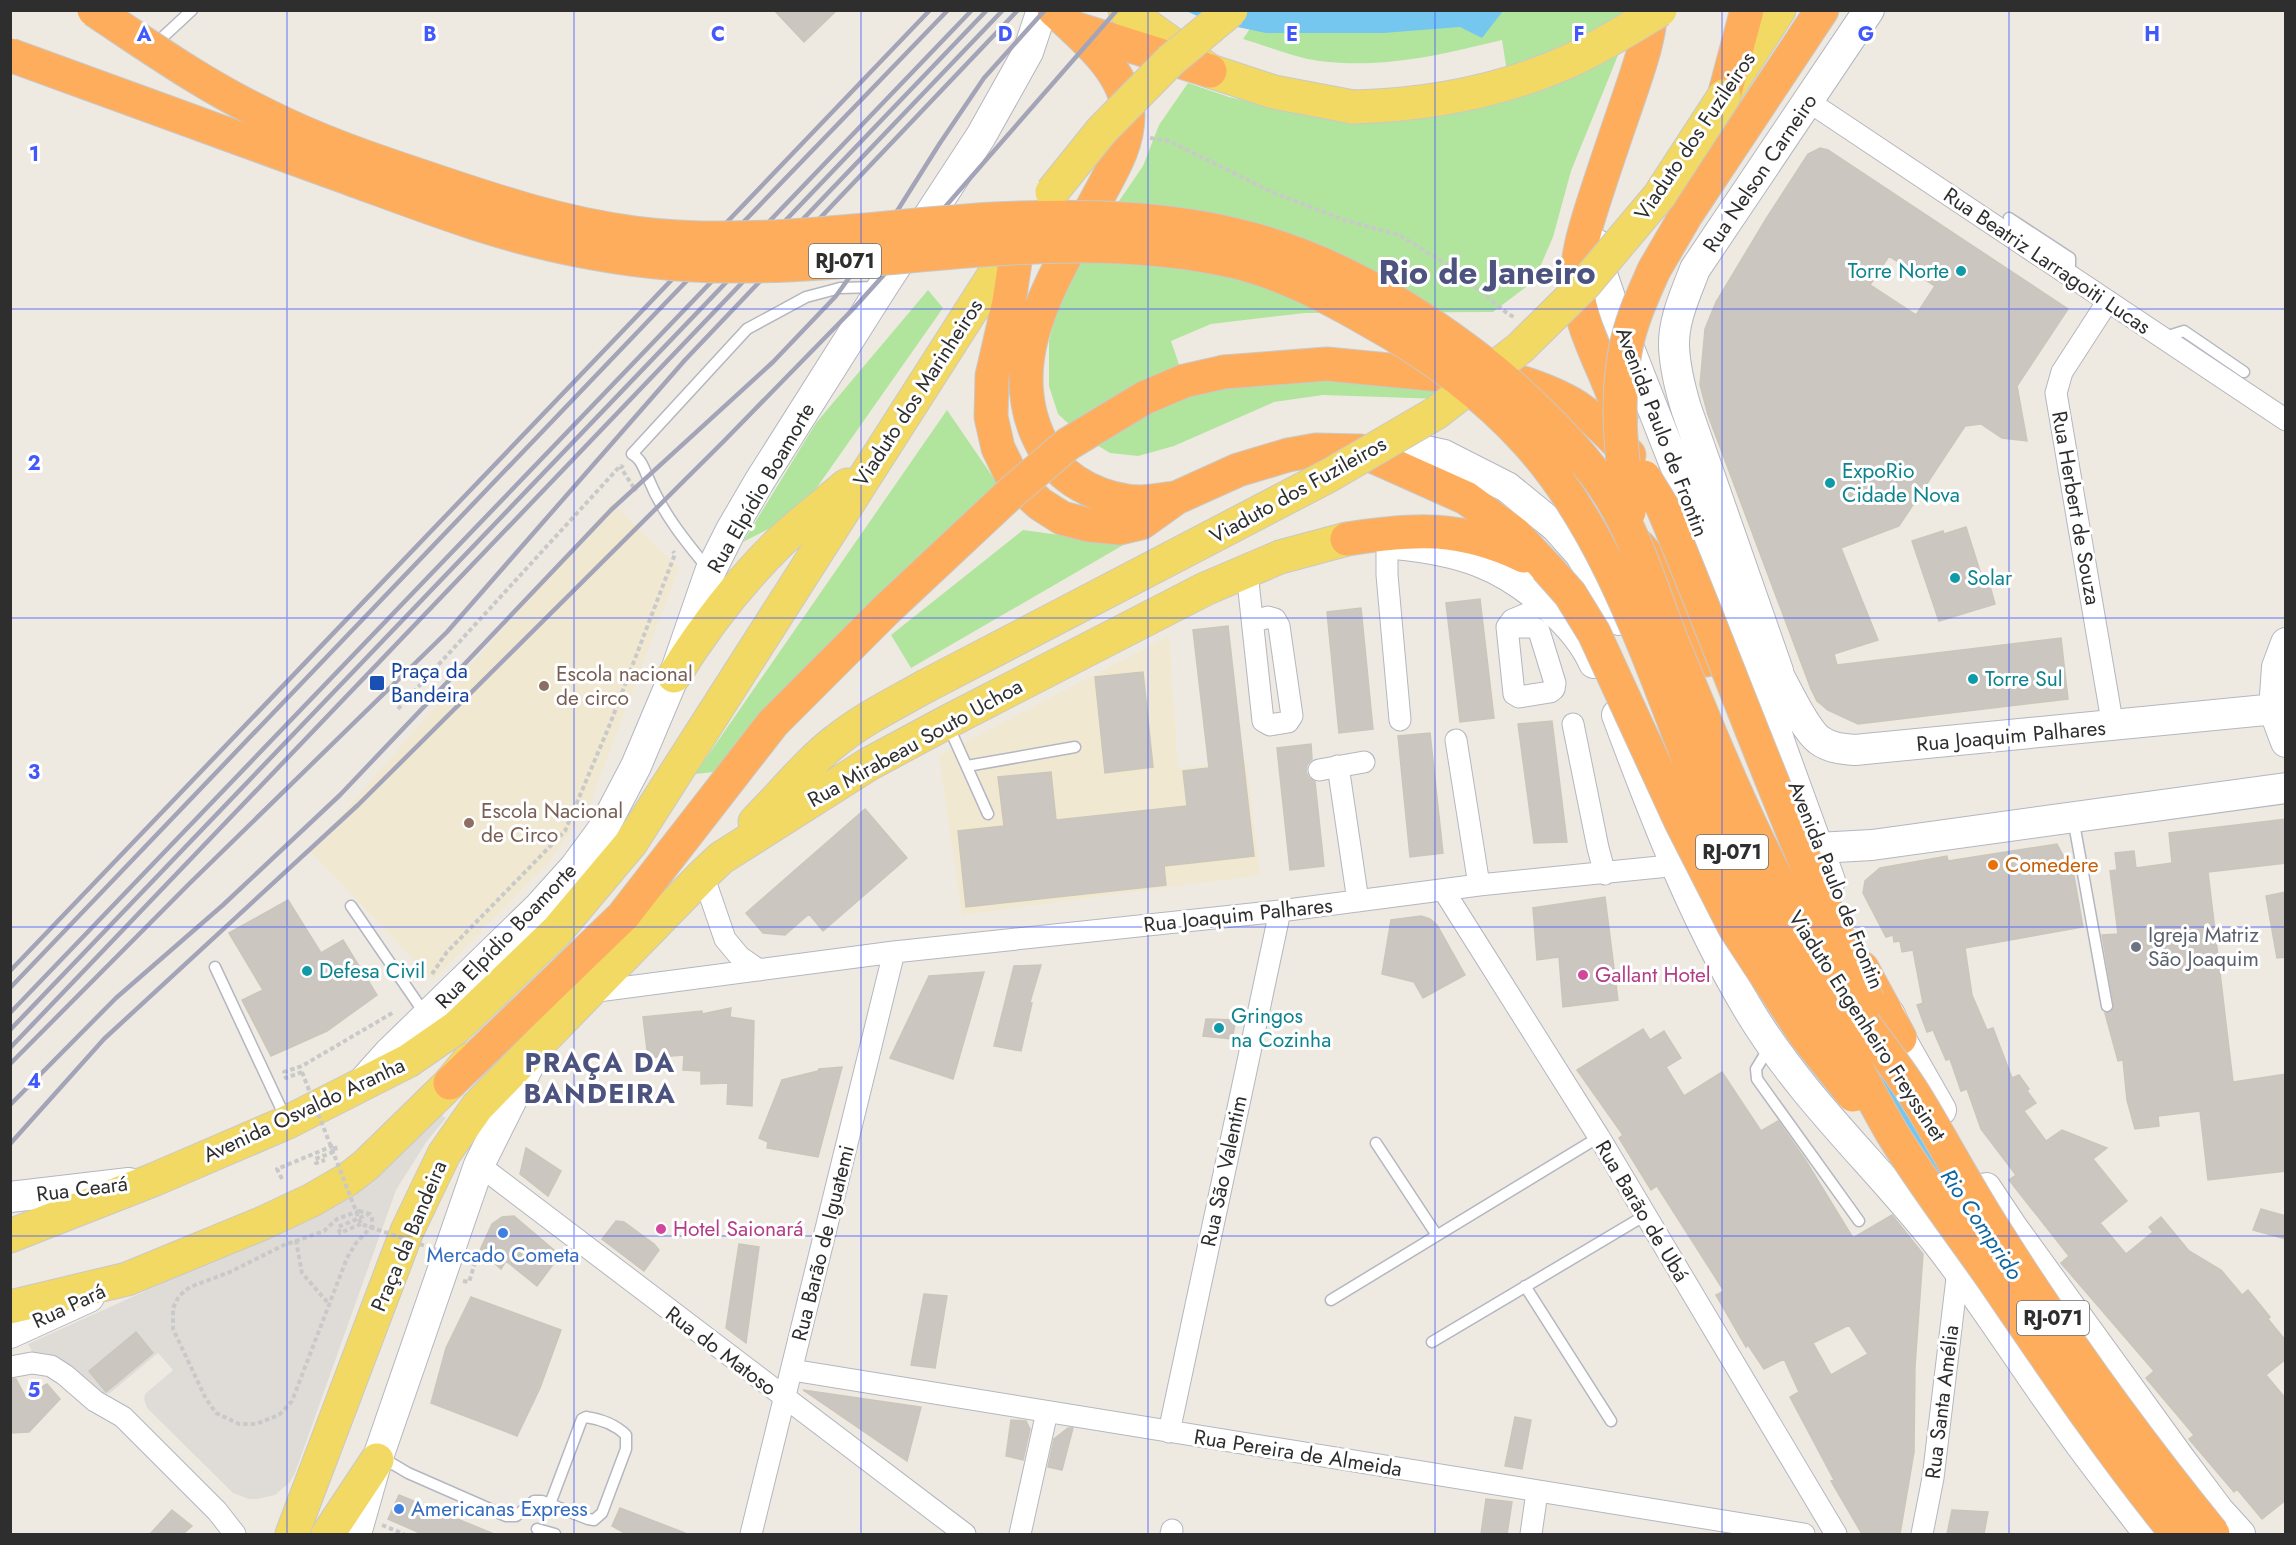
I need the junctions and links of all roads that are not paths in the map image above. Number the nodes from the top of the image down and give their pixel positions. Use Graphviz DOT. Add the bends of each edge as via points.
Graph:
graph roads {
  1 [pos="94,10"];
  2 [pos="192,10"];
  3 [pos="1042,10"];
  4 [pos="1125,10"];
  5 [pos="1231,10"];
  6 [pos="1651,10"];
  7 [pos="1660,10"];
  8 [pos="1779,10"];
  9 [pos="1822,10"];
  10 [pos="1869,10"];
  11 [pos="1746,13"];
  12 [pos="1063,19"];
  13 [pos="164,36"];
  14 [pos="10,55"];
  15 [pos="1210,71"];
  16 [pos="1724,96"];
  17 [pos="1808,101"];
  18 [pos="1595,197"];
  19 [pos="2008,218"];
  20 [pos="1019,235"];
  21 [pos="2070,276"];
  22 [pos="883,286"];
  23 [pos="2108,301"];
  24 [pos="2162,338"];
  25 [pos="1674,345"];
  26 [pos="2244,372"];
  27 [pos="1486,378"];
  28 [pos="2286,420"];
  29 [pos="1361,451"];
  30 [pos="873,462"];
  31 [pos="1638,468"];
  32 [pos="1176,498"];
  33 [pos="1632,538"];
  34 [pos="1347,539"];
  35 [pos="1387,543"];
  36 [pos="1546,567"];
  37 [pos="710,572"];
  38 [pos="1247,572"];
  39 [pos="1739,596"];
  40 [pos="1542,600"];
  41 [pos="1253,622"];
  42 [pos="1507,627"];
  43 [pos="2286,643"];
  44 [pos="1544,649"];
  45 [pos="1509,652"];
  46 [pos="1768,675"];
  47 [pos="674,676"];
  48 [pos="2280,709"];
  49 [pos="1401,720"];
  50 [pos="947,722"];
  51 [pos="1573,724"];
  52 [pos="2113,727"];
  53 [pos="1456,740"];
  54 [pos="2286,742"];
  55 [pos="1075,747"];
  56 [pos="1364,762"];
  57 [pos="967,766"];
  58 [pos="2286,788"];
  59 [pos="651,813"];
  60 [pos="988,814"];
  61 [pos="2073,818"];
  62 [pos="1872,845"];
  63 [pos="1817,848"];
  64 [pos="1717,860"];
  65 [pos="712,867"];
  66 [pos="1676,867"];
  67 [pos="1605,874"];
  68 [pos="1479,885"];
  69 [pos="1833,890"];
  70 [pos="1444,891"];
  71 [pos="1358,901"];
  72 [pos="351,906"];
  73 [pos="1280,911"];
  74 [pos="894,952"];
  75 [pos="215,967"];
  76 [pos="759,970"];
  77 [pos="590,992"];
  78 [pos="2107,1006"];
  79 [pos="421,1008"];
  80 [pos="542,1038"];
  81 [pos="1886,1039"];
  82 [pos="1772,1044"];
  83 [pos="1794,1076"];
  84 [pos="450,1083"];
  85 [pos="356,1089"];
  86 [pos="1911,1089"];
  87 [pos="1825,1113"];
  88 [pos="288,1122"];
  89 [pos="1599,1137"];
  90 [pos="1895,1139"];
  91 [pos="1376,1143"];
  92 [pos="479,1165"];
  93 [pos="153,1180"];
  94 [pos="10,1197"];
  95 [pos="1644,1215"];
  96 [pos="1859,1221"];
  97 [pos="1982,1233"];
  98 [pos="1436,1234"];
  99 [pos="10,1236"];
  100 [pos="127,1279"];
  101 [pos="1525,1286"];
  102 [pos="1331,1300"];
  103 [pos="10,1307"];
  104 [pos="10,1333"];
  105 [pos="1432,1342"];
  106 [pos="10,1367"];
  107 [pos="792,1370"];
  108 [pos="785,1399"];
  109 [pos="1047,1412"];
  110 [pos="1611,1421"];
  111 [pos="1169,1432"];
  112 [pos="378,1458"];
  113 [pos="1537,1492"];
  114 [pos="550,1504"];
  115 [pos="2216,1523"];
  116 [pos="359,1525"];
  117 [pos="537,1528"];
  118 [pos="1749,1530"];
  119 [pos="235,1534"];
  120 [pos="292,1534"];
  121 [pos="328,1534"];
  122 [pos="555,1534"];
  123 [pos="751,1534"];
  124 [pos="964,1534"];
  125 [pos="1020,1534"];
  126 [pos="1532,1534"];
  127 [pos="1804,1534"];
  128 [pos="1836,1534"];
  129 [pos="1922,1534"];
  130 [pos="2149,1534"];
  131 [pos="2177,1534"];
  132 [pos="2198,1534"];
  133 [pos="2240,1534"];
  1 -- 33 [label="highway, RJ-071, bridge" via="180,68 268,117 374,160 560,220 637,234 727,238 791,237 996,219 1096,218 1175,224 1248,238 1300,255 1423,320 1509,385 1586,464 1608,492"];
  2 -- 13 [label="lane"];
  3 -- 22 [label="main road, Rua Elpídio Boamorte" via="1028,52 981,136"];
  4 -- 15 [label="main road"];
  5 -- 20 [label="main road, Viaduto dos Marinheiros, bridge" via="1172,60 1110,122"];
  6 -- 18 [label="highway" via="1642,57"];
  7 -- 15 [label="main road, bridge" via="1575,58 1533,75 1486,89 1394,106 1353,107 1274,92"];
  8 -- 16 [label="main road, Viaduto dos Fuzileiros"];
  9 -- 33 [label="highway, bridge" via="1686,215 1636,310 1625,352 1619,402"];
  10 -- 17 [label="main road, Rua Nelson Carneiro"];
  11 -- 16 [label="highway"];
  12 -- 15 [label="highway"];
  12 -- 32 [label="highway" via="1116,74 1128,112 1128,135 1041,304 1025,374 1027,407 1036,435 1052,461 1072,480 1101,494 1140,502"];
  14 -- 90 [label="highway, Viaduto Engenheiro Freyssinet / RJ-071, bridge" via="491,229 574,250 646,260 741,266 993,249 1092,246 1167,250 1239,263 1290,281 1405,341 1447,368 1527,442 1600,550 1700,788 1758,906 1830,1022"];
  16 -- 65 [label="main road, Viaduto dos Fuzileiros, bridge" via="1659,196 1585,284 1520,348 1436,413 1330,475 864,721 814,761"];
  17 -- 21 [label="street, Rua Beatriz Larragoiti Lucas"];
  17 -- 25 [label="main road, Rua Nelson Carneiro" via="1695,269 1679,312"];
  18 -- 31 [label="highway" via="1581,240 1577,284 1587,330 1615,395"];
  18 -- 39 [label="main road, Avenida Paulo de Frontin" via="1595,232 1603,277 1616,315"];
  19 -- 21 [label="lane" via="2070,258"];
  20 -- 30 [label="main road, Viaduto dos Marinheiros"];
  20 -- 32 [label="highway" via="992,376 991,417 998,448 1013,479 1062,518 1089,525 1120,528 1142,523"];
  21 -- 23 [label="street, Rua Beatriz Larragoiti Lucas"];
  22 -- 37 [label="main road, Rua Elpídio Boamorte" via="759,482"];
  22 -- 37 [label="lane" via="840,288 806,297 747,329 632,453 639,458 679,532"];
  23 -- 24 [label="street, Rua Beatriz Larragoiti Lucas"];
  23 -- 52 [label="street, Rua Herbert de Souza" via="2062,372 2056,393"];
  24 -- 26 [label="lane" via="2184,332"];
  24 -- 28 [label="street, Rua Beatriz Larragoiti Lucas"];
  25 -- 39 [label="main road, Avenida Paulo de Frontin" via="1678,379"];
  27 -- 31 [label="highway" via="1523,383 1582,408"];
  27 -- 81 [label="highway" via="1557,445 1673,587 1799,856 1832,909"];
  27 -- 84 [label="highway, bridge" via="1327,364 1224,372 1184,381 1144,398 1068,444 886,610 773,723 623,916"];
  29 -- 32 [label="highway, Avenida Paulo de Frontin" via="1316,450 1288,455 1238,470"];
  29 -- 36 [label="highway" via="1466,498 1515,534"];
  29 -- 64 [label="main road, Avenida Paulo de Frontin" via="1407,447 1444,455 1507,487 1556,527 1580,554 1614,609"];
  30 -- 47 [label="main road" via="780,543 720,610"];
  30 -- 59 [label="main road, Viaduto dos Marinheiros"];
  31 -- 86 [label="highway, bridge" via="1662,506 1836,934"];
  33 -- 86 [label="highway, Viaduto Engenheiro Freyssinet / RJ-071, bridge" via="1713,741 1765,858 1831,976"];
  34 -- 35 [label="main road, Avenida Paulo de Frontin"];
  34 -- 36 [label="highway" via="1394,532 1453,532 1487,540"];
  34 -- 38 [label="main road, Rua Mirabeau Souto Uchoa" via="1280,557"];
  35 -- 40 [label="main road, Avenida Paulo de Frontin" via="1437,549 1481,562 1519,581"];
  35 -- 49 [label="street"];
  36 -- 90 [label="highway, bridge" via="1570,594 1594,633 1681,822 1735,928 1805,1035 1868,1113"];
  37 -- 47 [label="main road, Rua Elpídio Boamorte"];
  38 -- 41 [label="street"];
  38 -- 50 [label="main road, Rua Mirabeau Souto Uchoa" via="1205,589"];
  39 -- 46 [label="main road, Avenida Paulo de Frontin"];
  39 -- 46 [label="main road"];
  40 -- 42 [label="street"];
  40 -- 66 [label="main road, Avenida Paulo de Frontin" via="1566,622 1591,656"];
  42 -- 44 [label="street" via="1533,627 1539,631"];
  42 -- 45 [label="street"];
  43 -- 48 [label="main road" via="2277,667"];
  44 -- 45 [label="street"];
  44 -- 45 [label="street" via="1554,689 1519,697 1515,694"];
  46 -- 52 [label="main road, Rua Joaquim Palhares" via="1809,729 1834,747 1868,750"];
  46 -- 63 [label="main road, Avenida Paulo de Frontin"];
  47 -- 79 [label="main road, Rua Elpídio Boamorte" via="636,766 603,829 575,867 539,907"];
  48 -- 52 [label="main road, Rua Joaquim Palhares"];
  48 -- 54 [label="main road"];
  50 -- 57 [label="lane"];
  50 -- 65 [label="main road, Rua Mirabeau Souto Uchoa" via="869,764"];
  51 -- 67 [label="street"];
  53 -- 68 [label="street"];
  55 -- 57 [label="lane"];
  56 -- 71 [label="street" via="1328,768"];
  57 -- 60 [label="lane"];
  58 -- 61 [label="main road"];
  59 -- 84 [label="main road" via="641,851 606,903"];
  59 -- 85 [label="main road, Avenida Osvaldo Aranha" via="631,843 557,931 457,1027 408,1061"];
  61 -- 62 [label="main road"];
  61 -- 78 [label="lane"];
  62 -- 63 [label="main road"];
  62 -- 69 [label="main road" via="1849,865"];
  63 -- 69 [label="main road, Avenida Paulo de Frontin"];
  64 -- 66 [label="street, Rua Joaquim Palhares"];
  64 -- 83 [label="main road, Avenida Paulo de Frontin" via="1752,948"];
  65 -- 76 [label="street" via="725,939 740,957"];
  65 -- 77 [label="main road, Rua Mirabeau Souto Uchoa"];
  66 -- 67 [label="street, Rua Joaquim Palhares"];
  66 -- 82 [label="main road, Avenida Paulo de Frontin" via="1750,1012"];
  67 -- 68 [label="street, Rua Joaquim Palhares"];
  68 -- 70 [label="street, Rua Joaquim Palhares"];
  69 -- 81 [label="main road, Avenida Paulo de Frontin"];
  70 -- 71 [label="street, Rua Joaquim Palhares"];
  70 -- 89 [label="street, Rua Barão de Ubá"];
  71 -- 73 [label="street, Rua Joaquim Palhares"];
  72 -- 79 [label="lane"];
  73 -- 74 [label="street, Rua Joaquim Palhares"];
  73 -- 111 [label="street, Rua São Valentim"];
  74 -- 76 [label="street, Rua Joaquim Palhares"];
  74 -- 107 [label="street, Rua Barão de Iguatemi"];
  75 -- 88 [label="lane"];
  76 -- 77 [label="street, Rua Joaquim Palhares"];
  77 -- 80 [label="main road, Rua Mirabeau Souto Uchoa"];
  79 -- 85 [label="main road, Rua Elpídio Boamorte"];
  80 -- 92 [label="main road, Praça da Bandeira"];
  80 -- 120 [label="main road, Praça da Bandeira" via="477,1107 423,1194"];
  81 -- 87 [label="main road" via="1856,1048 1847,1055"];
  81 -- 97 [label="main road, Avenida Paulo de Frontin"];
  82 -- 83 [label="main road, Avenida Paulo de Frontin"];
  82 -- 96 [label="lane" via="1756,1068 1756,1079"];
  83 -- 87 [label="main road, Avenida Paulo de Frontin"];
  84 -- 100 [label="main road" via="387,1146 341,1168 263,1223"];
  85 -- 88 [label="main road, Avenida Osvaldo Aranha"];
  86 -- 115 [label="highway, Viaduto Engenheiro Freyssinet / RJ-071, bridge" via="1991,1226 2039,1298 2158,1466"];
  87 -- 97 [label="main road, Avenida Paulo de Frontin" via="1935,1240"];
  88 -- 93 [label="main road, Avenida Osvaldo Aranha"];
  89 -- 95 [label="street, Rua Barão de Ubá"];
  89 -- 98 [label="lane"];
  90 -- 131 [label="highway, Viaduto Engenheiro Freyssinet / RJ-071, bridge" via="2085,1413"];
  91 -- 98 [label="lane"];
  92 -- 108 [label="street, Rua do Matoso"];
  92 -- 112 [label="main road, Praça da Bandeira"];
  93 -- 94 [label="main road, Rua Ceará"];
  93 -- 99 [label="main road, Avenida Osvaldo Aranha"];
  95 -- 101 [label="lane"];
  95 -- 128 [label="street, Rua Barão de Ubá"];
  97 -- 115 [label="main road, Avenida Paulo de Frontin"];
  97 -- 129 [label="street, Rua Santa Amélia"];
  97 -- 130 [label="main road, Avenida Paulo de Frontin" via="2063,1421"];
  98 -- 102 [label="lane"];
  100 -- 103 [label="main road"];
  100 -- 104 [label="main road, Rua Pará"];
  101 -- 105 [label="lane"];
  101 -- 110 [label="lane"];
  106 -- 119 [label="street" via="32,1363 51,1366 95,1401 123,1417"];
  107 -- 108 [label="street, Rua Barão de Iguatemi"];
  107 -- 109 [label="street, Rua Pereira de Almeida"];
  108 -- 123 [label="street, Rua Barão de Iguatemi"];
  108 -- 124 [label="street, Rua do Matoso"];
  109 -- 111 [label="street, Rua Pereira de Almeida"];
  109 -- 125 [label="street"];
  111 -- 113 [label="street, Rua Pereira de Almeida"];
  112 -- 114 [label="lane" via="506,1516 516,1516 534,1501"];
  112 -- 116 [label="main road, Praça da Bandeira"];
  112 -- 121 [label="main road"];
  113 -- 118 [label="street, Rua Pereira de Almeida"];
  113 -- 126 [label="street"];
  114 -- 114 [label="lane" via="588,1519 599,1518 626,1449 626,1435 594,1418 582,1419"];
  115 -- 132 [label="main road"];
  115 -- 133 [label="main road, Avenida Paulo de Frontin"];
  117 -- 122 [label="lane"];
  118 -- 127 [label="street, Rua Pereira de Almeida"];
}
